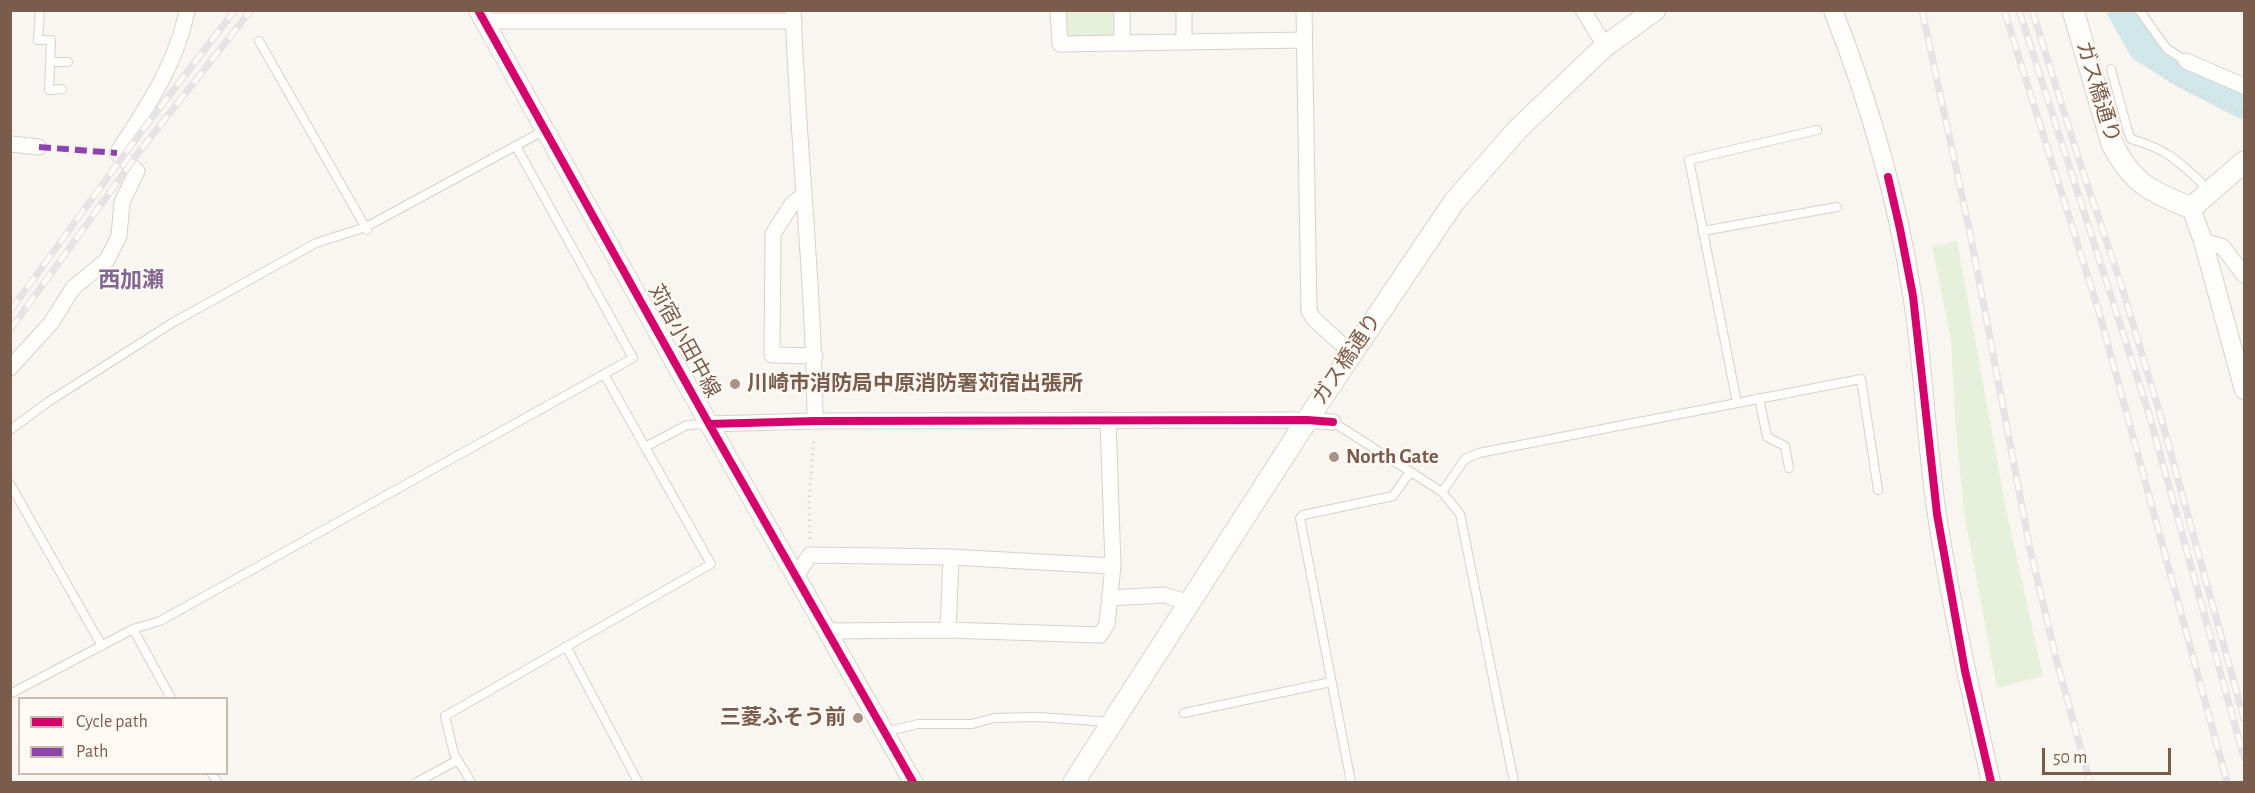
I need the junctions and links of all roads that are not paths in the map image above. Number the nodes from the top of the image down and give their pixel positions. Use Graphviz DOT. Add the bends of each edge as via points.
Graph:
graph roads {
  1 [pos="40,10"];
  2 [pos="187,10"];
  3 [pos="1058,10"];
  4 [pos="1122,10"];
  5 [pos="1184,10"];
  6 [pos="1304,10"];
  7 [pos="1583,10"];
  8 [pos="1655,10"];
  9 [pos="1833,10"];
  10 [pos="2073,10"];
  11 [pos="2139,10"];
  12 [pos="626,15"];
  13 [pos="481,16"];
  14 [pos="507,16"];
  15 [pos="794,16"];
  16 [pos="1304,40"];
  17 [pos="259,41"];
  18 [pos="1185,41"];
  19 [pos="1122,42"];
  20 [pos="1605,46"];
  21 [pos="2186,61"];
  22 [pos="50,62"];
  23 [pos="68,62"];
  24 [pos="2111,69"];
  25 [pos="2244,86"];
  26 [pos="62,88"];
  27 [pos="545,130"];
  28 [pos="1817,130"];
  29 [pos="10,144"];
  30 [pos="516,146"];
  31 [pos="39,147"];
  32 [pos="2244,162"];
  33 [pos="2210,191"];
  34 [pos="804,195"];
  35 [pos="1837,207"];
  36 [pos="2191,208"];
  37 [pos="367,229"];
  38 [pos="1703,231"];
  39 [pos="2203,242"];
  40 [pos="2244,275"];
  41 [pos="1351,353"];
  42 [pos="815,356"];
  43 [pos="10,368"];
  44 [pos="604,374"];
  45 [pos="2244,390"];
  46 [pos="1759,398"];
  47 [pos="1737,403"];
  48 [pos="1108,420"];
  49 [pos="1307,420"];
  50 [pos="815,421"];
  51 [pos="1334,422"];
  52 [pos="709,424"];
  53 [pos="10,430"];
  54 [pos="645,447"];
  55 [pos="1789,468"];
  56 [pos="1410,472"];
  57 [pos="10,483"];
  58 [pos="1878,490"];
  59 [pos="1442,492"];
  60 [pos="951,557"];
  61 [pos="1113,566"];
  62 [pos="796,576"];
  63 [pos="1109,598"];
  64 [pos="1190,603"];
  65 [pos="133,629"];
  66 [pos="948,630"];
  67 [pos="827,631"];
  68 [pos="102,646"];
  69 [pos="566,646"];
  70 [pos="1331,682"];
  71 [pos="10,694"];
  72 [pos="170,697"];
  73 [pos="1184,713"];
  74 [pos="1113,722"];
  75 [pos="885,732"];
  76 [pos="458,760"];
  77 [pos="637,780"];
  78 [pos="417,783"];
  79 [pos="471,783"];
  80 [pos="626,783"];
  81 [pos="913,783"];
  82 [pos="1074,783"];
  83 [pos="1350,783"];
  84 [pos="1514,783"];
  85 [pos="1991,783"];
  1 -- 22 [label="lane" via="38,40 51,40"];
  2 -- 43 [label="street" via="183,32 152,100 117,153 137,171 122,202 119,236 107,260 73,288 51,323"];
  3 -- 19 [label="street" via="1060,44"];
  4 -- 19 [label="street"];
  5 -- 18 [label="street"];
  6 -- 16 [label="street"];
  7 -- 20 [label="street"];
  8 -- 20 [label="main road, ガス橋通り"];
  9 -- 85 [label="street" via="1863,90 1900,229 1914,306 1937,514 1965,671"];
  10 -- 36 [label="main road, ガス橋通り" via="2112,144 2122,163 2151,191"];
  11 -- 21 [label="lane" via="2167,50"];
  12 -- 14 [label="street"];
  12 -- 15 [label="street"];
  13 -- 14 [label="street"];
  13 -- 27 [label="street, 苅宿小田中線"];
  15 -- 34 [label="street"];
  16 -- 18 [label="street"];
  16 -- 41 [label="street" via="1309,311"];
  17 -- 37 [label="lane"];
  18 -- 19 [label="street"];
  20 -- 41 [label="main road, ガス橋通り" via="1517,130 1454,202"];
  21 -- 25 [label="street"];
  22 -- 23 [label="lane"];
  22 -- 26 [label="lane" via="49,90"];
  24 -- 33 [label="lane" via="2132,139 2171,155"];
  27 -- 30 [label="lane"];
  27 -- 52 [label="street, 苅宿小田中線"];
  28 -- 38 [label="lane" via="1689,160"];
  29 -- 31 [label="street"];
  30 -- 37 [label="lane"];
  30 -- 44 [label="lane" via="633,358"];
  32 -- 33 [label="main road"];
  33 -- 36 [label="main road"];
  34 -- 42 [label="street"];
  34 -- 42 [label="street" via="792,204 773,234 772,355"];
  35 -- 38 [label="lane"];
  36 -- 39 [label="street"];
  37 -- 53 [label="lane" via="316,243 172,323"];
  38 -- 47 [label="lane"];
  39 -- 40 [label="street" via="2223,247"];
  39 -- 45 [label="street"];
  41 -- 49 [label="main road, ガス橋通り"];
  42 -- 50 [label="street"];
  44 -- 54 [label="lane"];
  44 -- 65 [label="lane" via="160,621"];
  46 -- 47 [label="lane"];
  46 -- 55 [label="lane" via="1767,437 1785,446"];
  46 -- 58 [label="lane" via="1862,379"];
  47 -- 59 [label="lane" via="1479,453 1465,459"];
  48 -- 49 [label="street"];
  48 -- 50 [label="street"];
  48 -- 61 [label="street"];
  49 -- 51 [label="street"];
  49 -- 64 [label="main road, ガス橋通り"];
  50 -- 52 [label="street"];
  51 -- 56 [label="lane"];
  52 -- 54 [label="lane" via="687,425"];
  52 -- 62 [label="street, 苅宿小田中線"];
  54 -- 69 [label="lane" via="711,564"];
  56 -- 59 [label="lane"];
  56 -- 70 [label="lane" via="1394,496 1300,518"];
  57 -- 68 [label="lane"];
  59 -- 84 [label="lane" via="1460,514"];
  60 -- 61 [label="street"];
  60 -- 62 [label="street" via="810,555"];
  60 -- 66 [label="street"];
  61 -- 63 [label="street"];
  62 -- 67 [label="street, 苅宿小田中線"];
  63 -- 64 [label="street" via="1164,596"];
  63 -- 66 [label="street" via="1107,624 1100,635"];
  64 -- 74 [label="main road, ガス橋通り"];
  65 -- 68 [label="lane"];
  65 -- 72 [label="lane"];
  66 -- 67 [label="street"];
  67 -- 75 [label="street, 苅宿小田中線"];
  68 -- 71 [label="lane"];
  69 -- 76 [label="lane" via="445,716"];
  69 -- 77 [label="lane"];
  70 -- 73 [label="lane"];
  70 -- 83 [label="lane"];
  74 -- 75 [label="lane" via="994,718 972,724 918,724"];
  74 -- 82 [label="main road, ガス橋通り"];
  75 -- 81 [label="street, 苅宿小田中線"];
  76 -- 78 [label="lane"];
  76 -- 79 [label="lane"];
  77 -- 80 [label="lane"];
}
